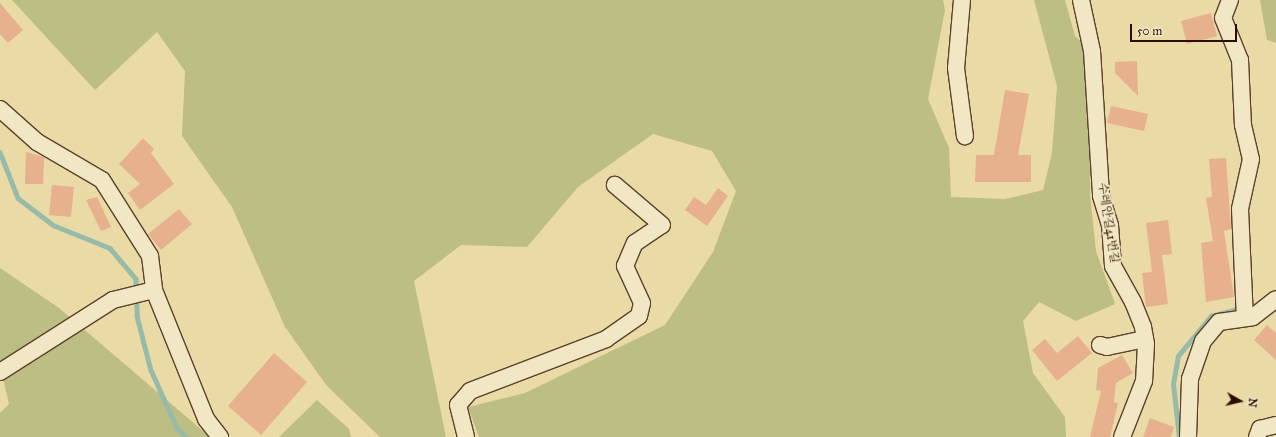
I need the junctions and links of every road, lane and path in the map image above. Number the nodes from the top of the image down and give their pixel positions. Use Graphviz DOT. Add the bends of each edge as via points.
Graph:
graph roads {
  1 [pos="962,0"];
  2 [pos="1081,0"];
  3 [pos="1230,0"];
  4 [pos="0,109"];
  5 [pos="966,136"];
  6 [pos="615,185"];
  7 [pos="150,291"];
  8 [pos="1276,299"];
  9 [pos="1245,318"];
  10 [pos="1145,340"];
  11 [pos="1100,344"];
  12 [pos="0,372"];
  13 [pos="1276,424"];
  14 [pos="220,437"];
  15 [pos="466,437"];
  16 [pos="1122,437"];
  17 [pos="1188,437"];
  18 [pos="1257,437"];
  1 -- 5 [label="lane" via="956,68"];
  2 -- 10 [label="lane, 수레안길41번길" via="1092,51 1102,196 1110,225 1113,266 1133,302"];
  3 -- 9 [label="lane" via="1223,18 1240,60 1244,125 1251,160 1240,209 1246,280"];
  4 -- 7 [label="lane" via="38,142 102,180 150,256"];
  6 -- 15 [label="lane" via="662,225 636,243 625,266 642,303 639,316 606,339 470,391 458,405"];
  7 -- 12 [label="lane" via="113,300 65,328"];
  7 -- 14 [label="lane" via="206,419"];
  8 -- 9 [label="lane" via="1253,316"];
  9 -- 17 [label="lane" via="1219,322 1203,341 1190,379"];
  10 -- 11 [label="lane" via="1107,347"];
  10 -- 16 [label="lane, 수레안길41번길" via="1144,381"];
  13 -- 18 [label="lane" via="1260,429"];
}
